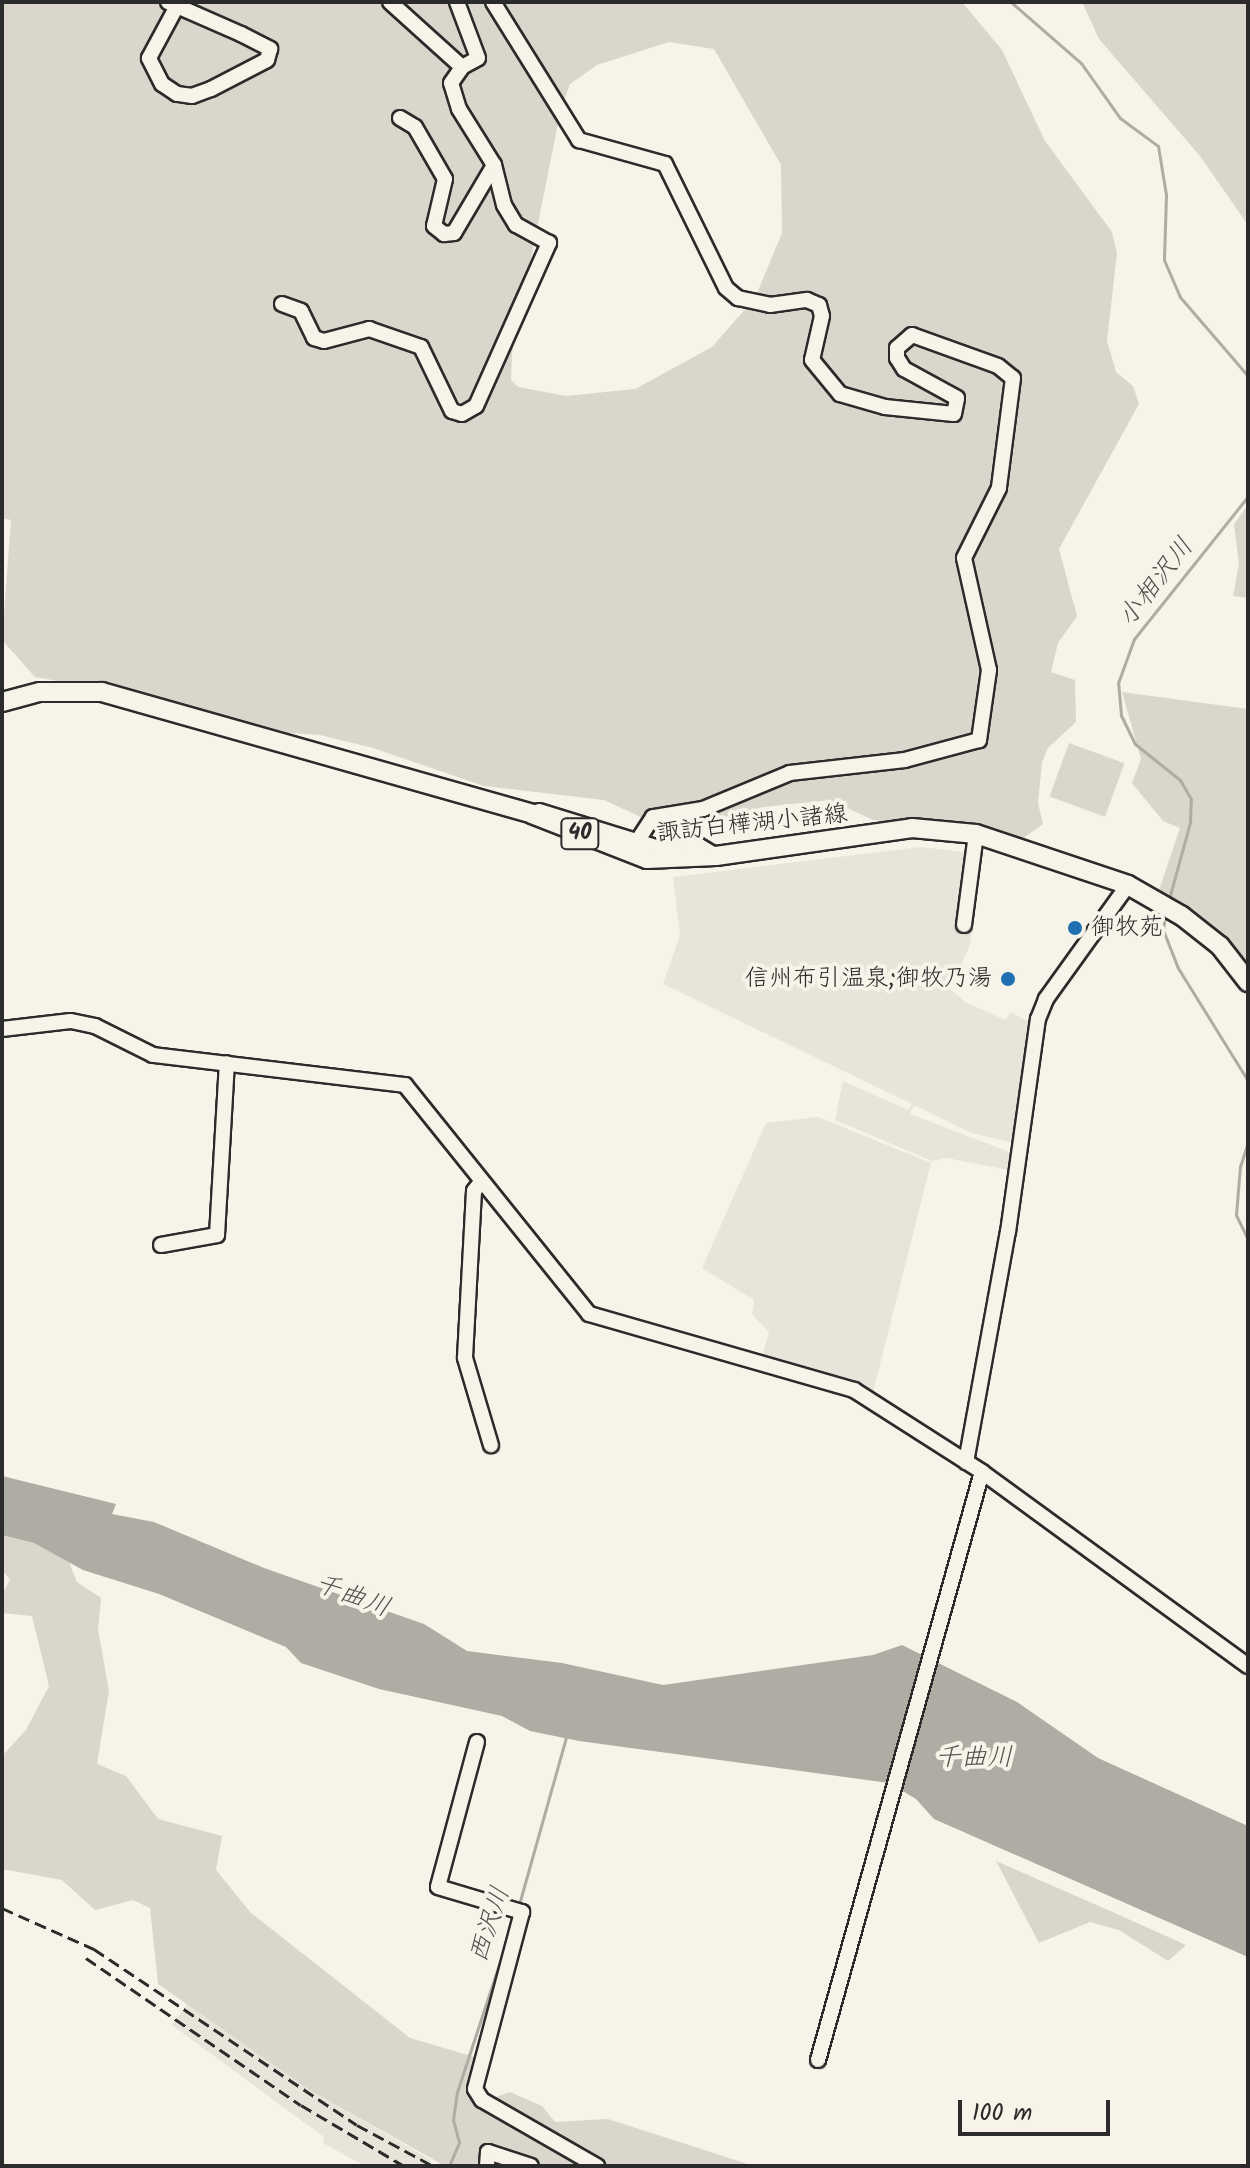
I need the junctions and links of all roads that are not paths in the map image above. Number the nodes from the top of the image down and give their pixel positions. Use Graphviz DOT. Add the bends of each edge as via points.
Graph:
graph roads {
  1 [pos="390,2"];
  2 [pos="457,2"];
  3 [pos="493,2"];
  4 [pos="180,5"];
  5 [pos="462,67"];
  6 [pos="400,118"];
  7 [pos="494,165"];
  8 [pos="282,304"];
  9 [pos="2,702"];
  10 [pos="532,814"];
  11 [pos="976,834"];
  12 [pos="638,840"];
  13 [pos="716,856"];
  14 [pos="1128,885"];
  15 [pos="964,925"];
  16 [pos="1248,982"];
  17 [pos="9,1029"];
  18 [pos="227,1063"];
  19 [pos="481,1182"];
  20 [pos="161,1245"];
  21 [pos="491,1445"];
  22 [pos="966,1462"];
  23 [pos="982,1472"];
  24 [pos="1248,1666"];
  25 [pos="477,1742"];
  26 [pos="818,2060"];
  27 [pos="487,2166"];
  28 [pos="531,2166"];
  29 [pos="597,2166"];
  1 -- 5 [label="street"];
  2 -- 5 [label="street" via="478,58"];
  3 -- 12 [label="street" via="579,140 665,164 726,288 738,298 770,305 807,300 819,305 822,316 812,360 840,394 885,407 954,414 957,398 904,369 897,358 897,348 912,335 998,366 1013,378 999,488 964,558 989,670 979,740 905,760 790,773 703,809 653,817"];
  4 -- 4 [label="street" via="149,58 162,84 177,94 192,96 211,89 267,60 270,49"];
  5 -- 7 [label="street" via="451,83 459,109"];
  6 -- 7 [label="street" via="415,127 445,179 434,226 444,234 454,233"];
  7 -- 8 [label="street" via="504,205 516,225 549,243 476,406 462,414 452,411 421,347 369,329 324,341 314,338 301,311"];
  9 -- 10 [label="main road, 諏訪白樺湖小諸線 / 40" via="40,692 102,692"];
  10 -- 12 [label="street" via="542,809"];
  10 -- 13 [label="main road, 諏訪白樺湖小諸線 / 40" via="647,859"];
  11 -- 13 [label="main road, 諏訪白樺湖小諸線 / 40" via="912,828"];
  11 -- 14 [label="main road, 諏訪白樺湖小諸線 / 40"];
  11 -- 15 [label="street"];
  12 -- 13 [label="street" via="656,847 698,845"];
  14 -- 16 [label="main road, 諏訪白樺湖小諸線 / 40" via="1182,916 1220,946"];
  14 -- 22 [label="street" via="1046,999 1038,1019 1008,1232"];
  17 -- 18 [label="street" via="71,1021 95,1026 153,1055"];
  18 -- 19 [label="street" via="405,1085"];
  18 -- 20 [label="street" via="217,1235"];
  19 -- 21 [label="street" via="474,1191 465,1358"];
  19 -- 22 [label="street" via="589,1314 840,1384"];
  22 -- 23 [label="street"];
  23 -- 24 [label="street"];
  23 -- 26 [label="street"];
  25 -- 29 [label="street" via="438,1887 522,1912 475,2089 482,2100"];
  27 -- 28 [label="street" via="488,2152"];
}
